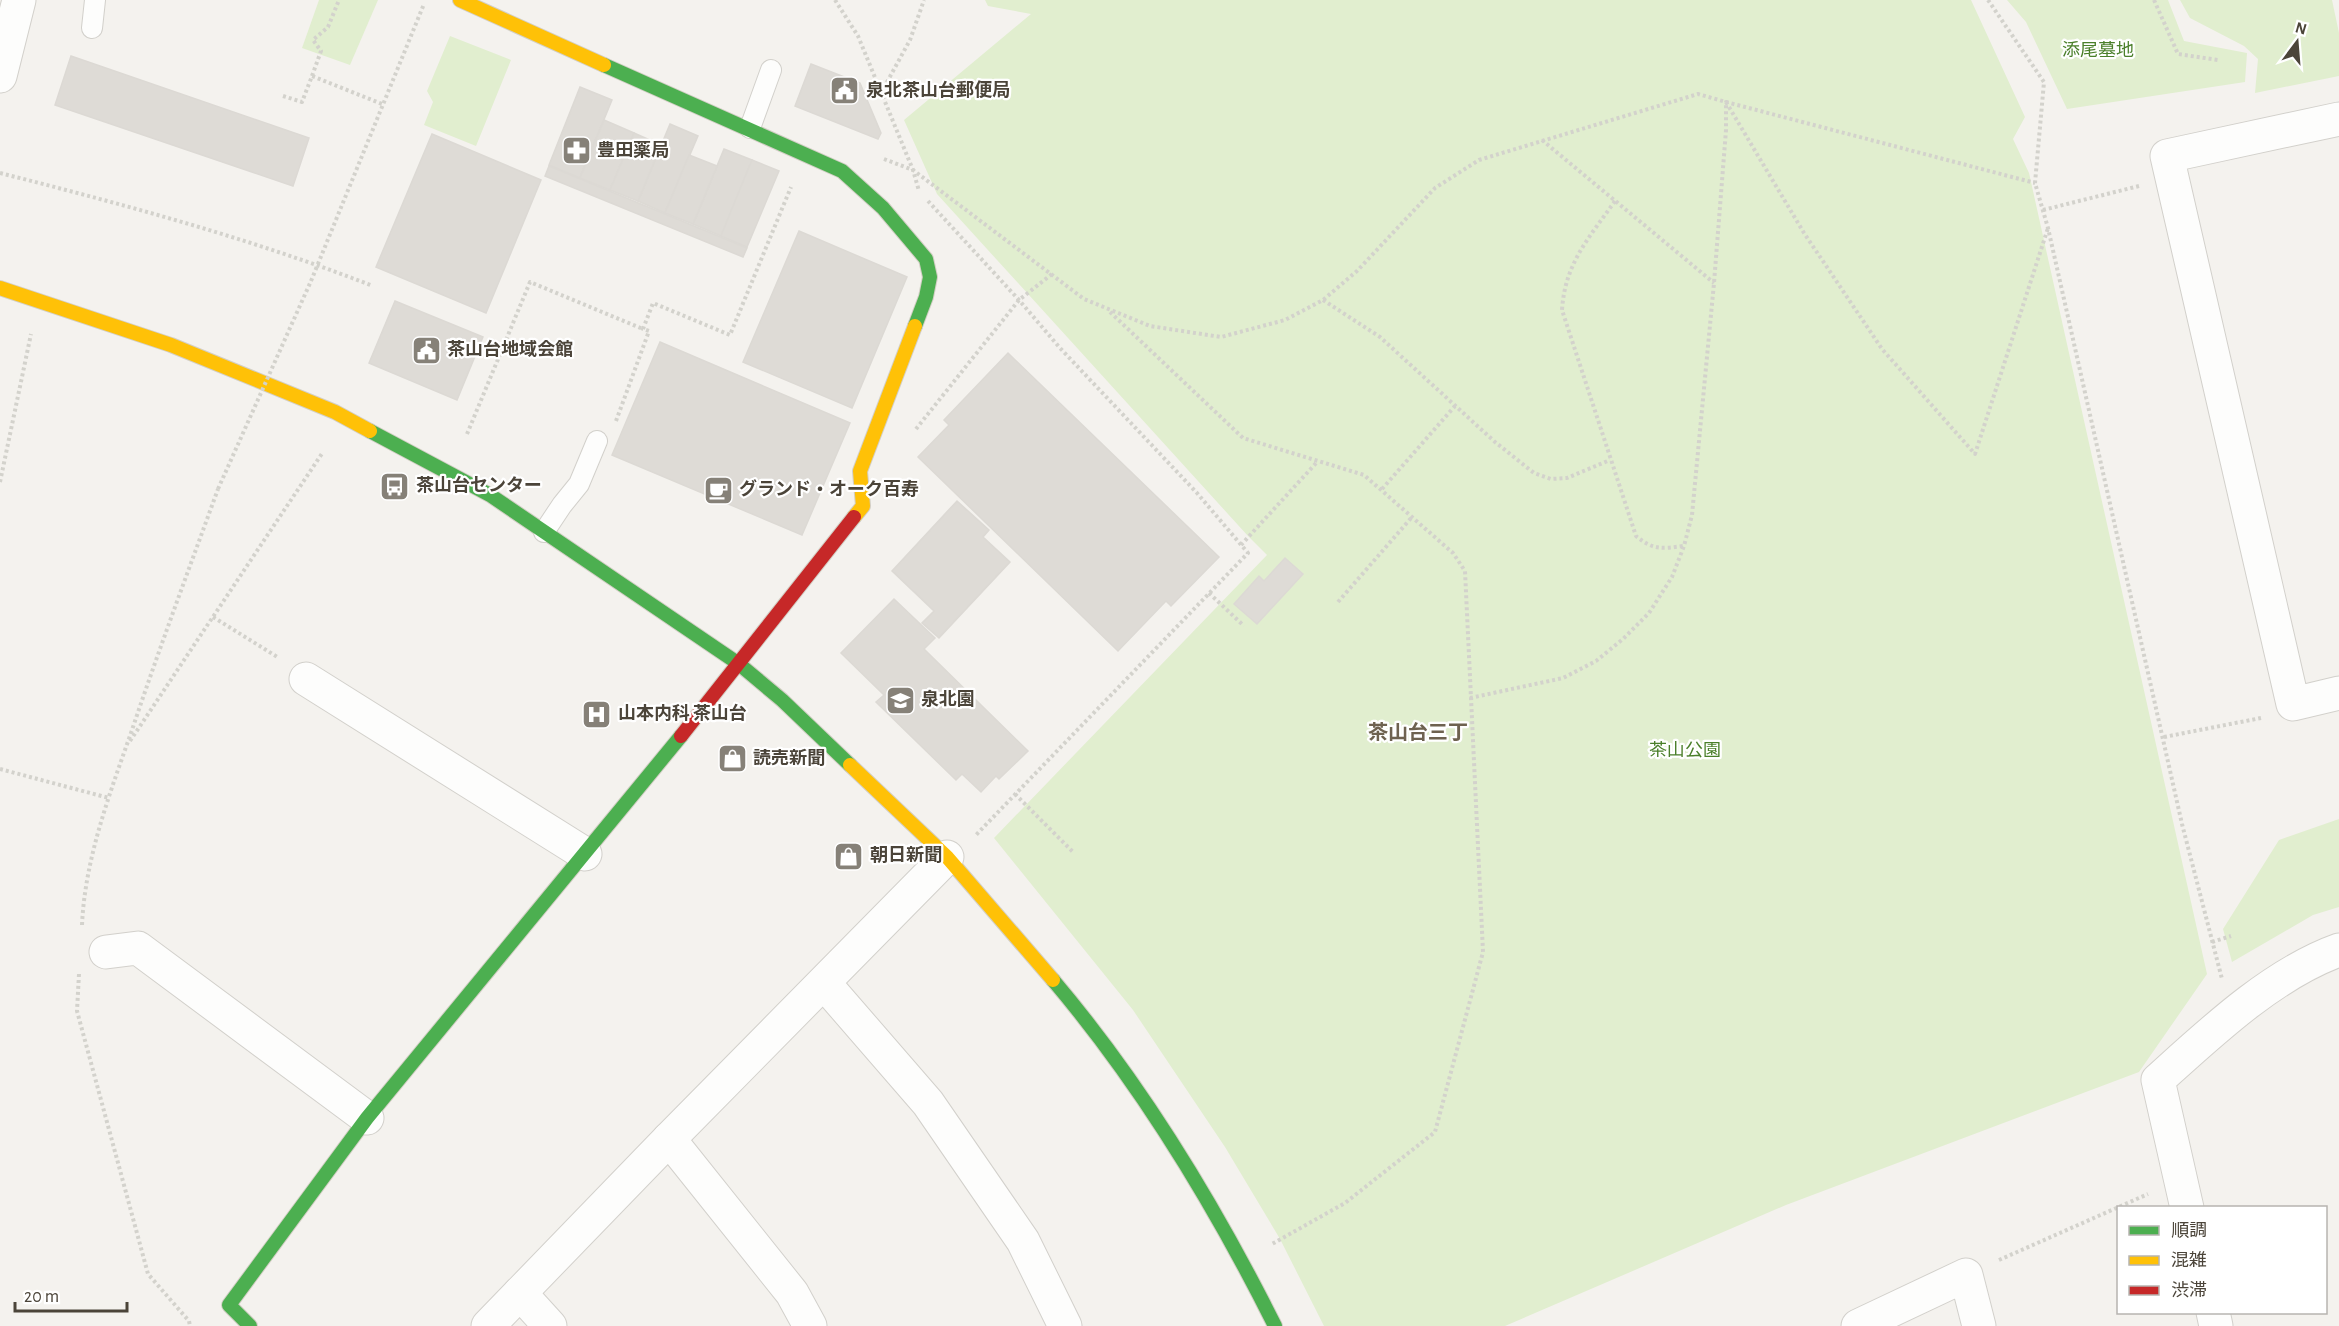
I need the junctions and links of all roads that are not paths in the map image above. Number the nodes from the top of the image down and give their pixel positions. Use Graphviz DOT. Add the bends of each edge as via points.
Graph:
graph roads {
  1 [pos="19,0"];
  2 [pos="95,0"];
  3 [pos="460,0"];
  4 [pos="92,28"];
  5 [pos="771,70"];
  6 [pos="0,76"];
  7 [pos="2339,119"];
  8 [pos="750,128"];
  9 [pos="0,288"];
  10 [pos="597,441"];
  11 [pos="544,532"];
  12 [pos="739,664"];
  13 [pos="294,670"];
  14 [pos="2339,693"];
  15 [pos="585,854"];
  16 [pos="948,857"];
  17 [pos="2339,950"];
  18 [pos="106,952"];
  19 [pos="824,983"];
  20 [pos="367,1118"];
  21 [pos="669,1139"];
  22 [pos="2183,1194"];
  23 [pos="520,1293"];
  24 [pos="250,1326"];
  25 [pos="488,1326"];
  26 [pos="550,1326"];
  27 [pos="810,1326"];
  28 [pos="1065,1326"];
  29 [pos="1275,1326"];
  30 [pos="1858,1326"];
  31 [pos="1979,1326"];
  1 -- 6 [label="street"];
  2 -- 4 [label="lane"];
  3 -- 8 [label="street"];
  5 -- 8 [label="lane"];
  7 -- 14 [label="street" via="2167,156 2293,704"];
  8 -- 12 [label="street" via="842,171 883,208 926,259 930,277 926,297 860,471 863,506"];
  9 -- 11 [label="street" via="171,345 335,412 490,495"];
  10 -- 11 [label="lane" via="579,484"];
  11 -- 12 [label="street"];
  12 -- 15 [label="street"];
  12 -- 16 [label="street"];
  13 -- 15 [label="street"];
  15 -- 20 [label="street"];
  16 -- 19 [label="street"];
  16 -- 29 [label="street" via="1077,1008 1160,1122 1242,1260"];
  17 -- 22 [label="street" via="2314,959 2230,1015 2158,1080"];
  18 -- 20 [label="street" via="138,948"];
  19 -- 21 [label="street"];
  19 -- 28 [label="street" via="928,1103 1023,1241"];
  20 -- 24 [label="street" via="229,1305"];
  21 -- 23 [label="street"];
  21 -- 27 [label="street" via="792,1293"];
  23 -- 25 [label="street"];
  23 -- 26 [label="street"];
  30 -- 31 [label="street" via="1966,1275"];
}
